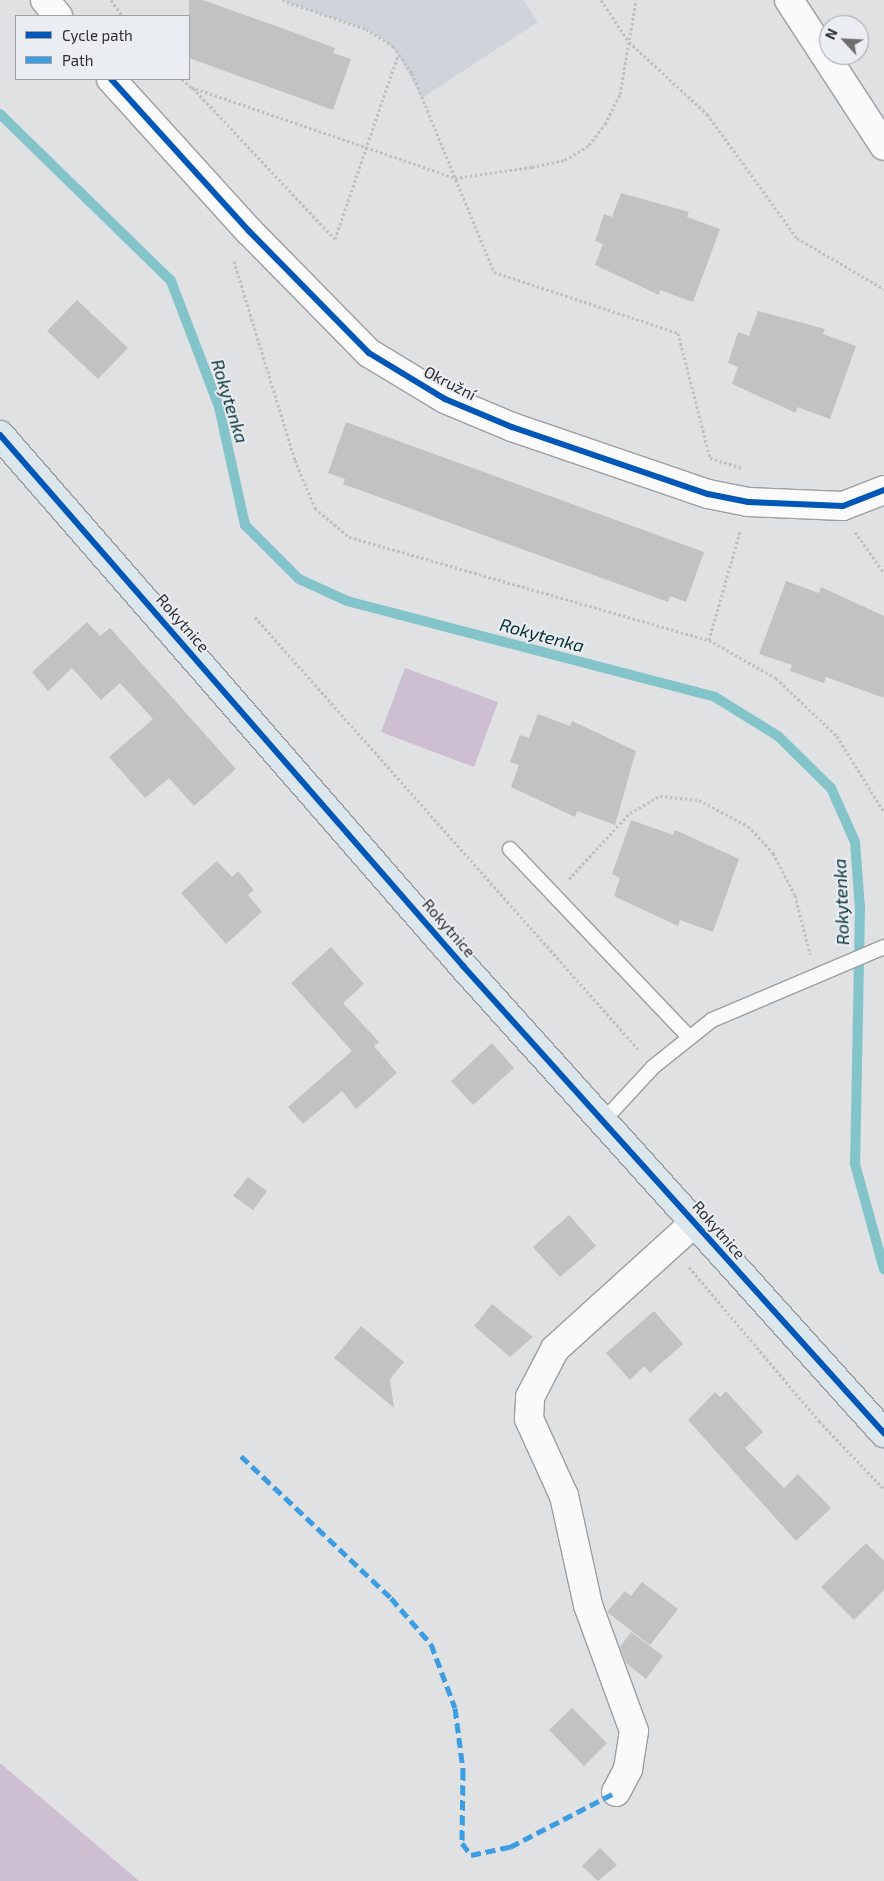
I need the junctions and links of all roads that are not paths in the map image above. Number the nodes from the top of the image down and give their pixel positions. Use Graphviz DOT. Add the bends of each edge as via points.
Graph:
graph roads {
  1 [pos="45,0"];
  2 [pos="789,0"];
  3 [pos="57,15"];
  4 [pos="112,80"];
  5 [pos="884,146"];
  6 [pos="0,435"];
  7 [pos="884,490"];
  8 [pos="510,849"];
  9 [pos="884,947"];
  10 [pos="689,1036"];
  11 [pos="604,1120"];
  12 [pos="694,1223"];
  13 [pos="884,1433"];
  14 [pos="616,1792"];
  1 -- 3 [label="street"];
  2 -- 5 [label="street"];
  4 -- 7 [label="street, Okružní" via="249,231 369,353 445,399 521,430 708,494 748,502 843,506"];
  6 -- 11 [label="main road, Rokytnice" via="463,966"];
  8 -- 10 [label="lane"];
  9 -- 10 [label="lane" via="712,1020"];
  10 -- 11 [label="lane" via="654,1067"];
  11 -- 12 [label="main road, Rokytnice"];
  12 -- 13 [label="main road, Rokytnice"];
  12 -- 14 [label="street" via="554,1349 530,1396 529,1419 564,1496 588,1605 634,1731 628,1769"];
}
